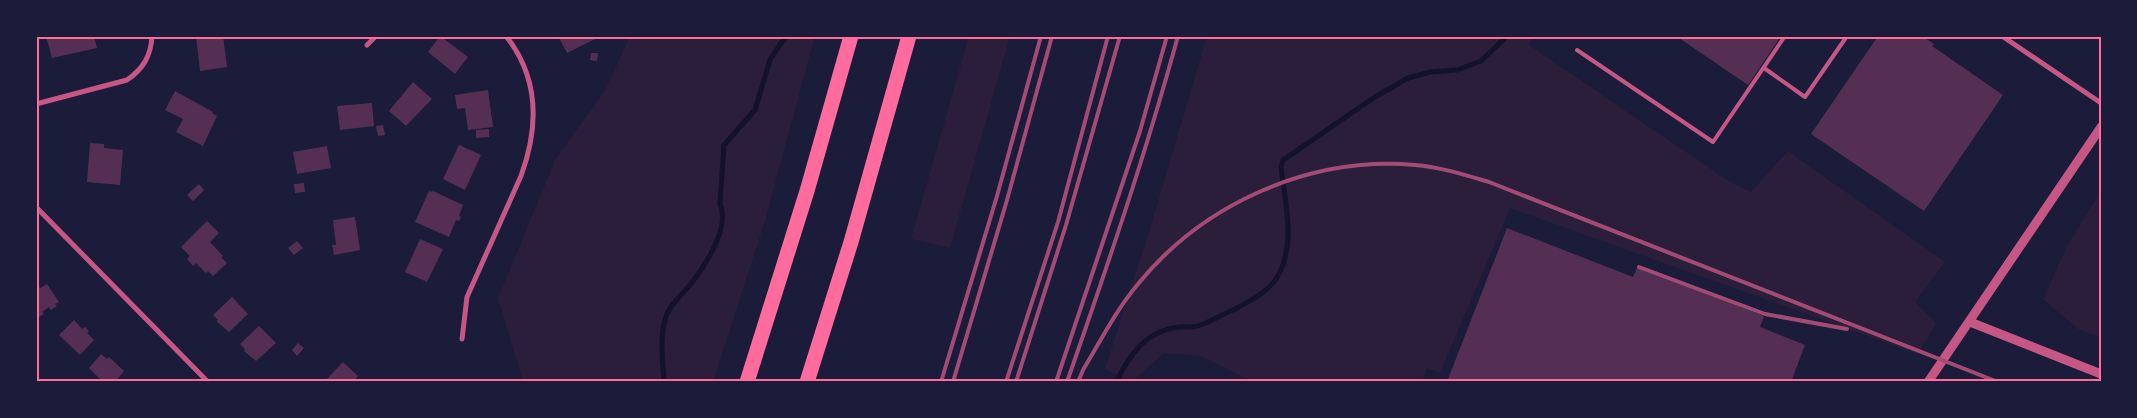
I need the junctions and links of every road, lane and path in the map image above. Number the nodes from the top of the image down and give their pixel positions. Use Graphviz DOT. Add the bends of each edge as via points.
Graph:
graph roads {
  1 [pos="152,36"];
  2 [pos="376,36"];
  3 [pos="506,36"];
  4 [pos="850,36"];
  5 [pos="909,36"];
  6 [pos="1785,36"];
  7 [pos="1847,36"];
  8 [pos="2002,36"];
  9 [pos="367,45"];
  10 [pos="1576,50"];
  11 [pos="1764,68"];
  12 [pos="2101,102"];
  13 [pos="36,104"];
  14 [pos="2101,127"];
  15 [pos="36,207"];
  16 [pos="1970,322"];
  17 [pos="462,339"];
  18 [pos="2101,374"];
  19 [pos="208,382"];
  20 [pos="747,382"];
  21 [pos="807,382"];
  22 [pos="1928,382"];
  1 -- 13 [label="street" via="149,55 140,71 127,80"];
  2 -- 9 [label="street"];
  3 -- 17 [label="street" via="526,67 533,106 532,135 521,176 467,297"];
  4 -- 20 [label="highway" via="807,191"];
  5 -- 21 [label="highway"];
  6 -- 11 [label="lane"];
  7 -- 11 [label="lane" via="1805,97"];
  8 -- 12 [label="street"];
  10 -- 11 [label="lane" via="1713,142"];
  14 -- 16 [label="street"];
  15 -- 19 [label="street"];
  16 -- 18 [label="street"];
  16 -- 22 [label="street"];
}
